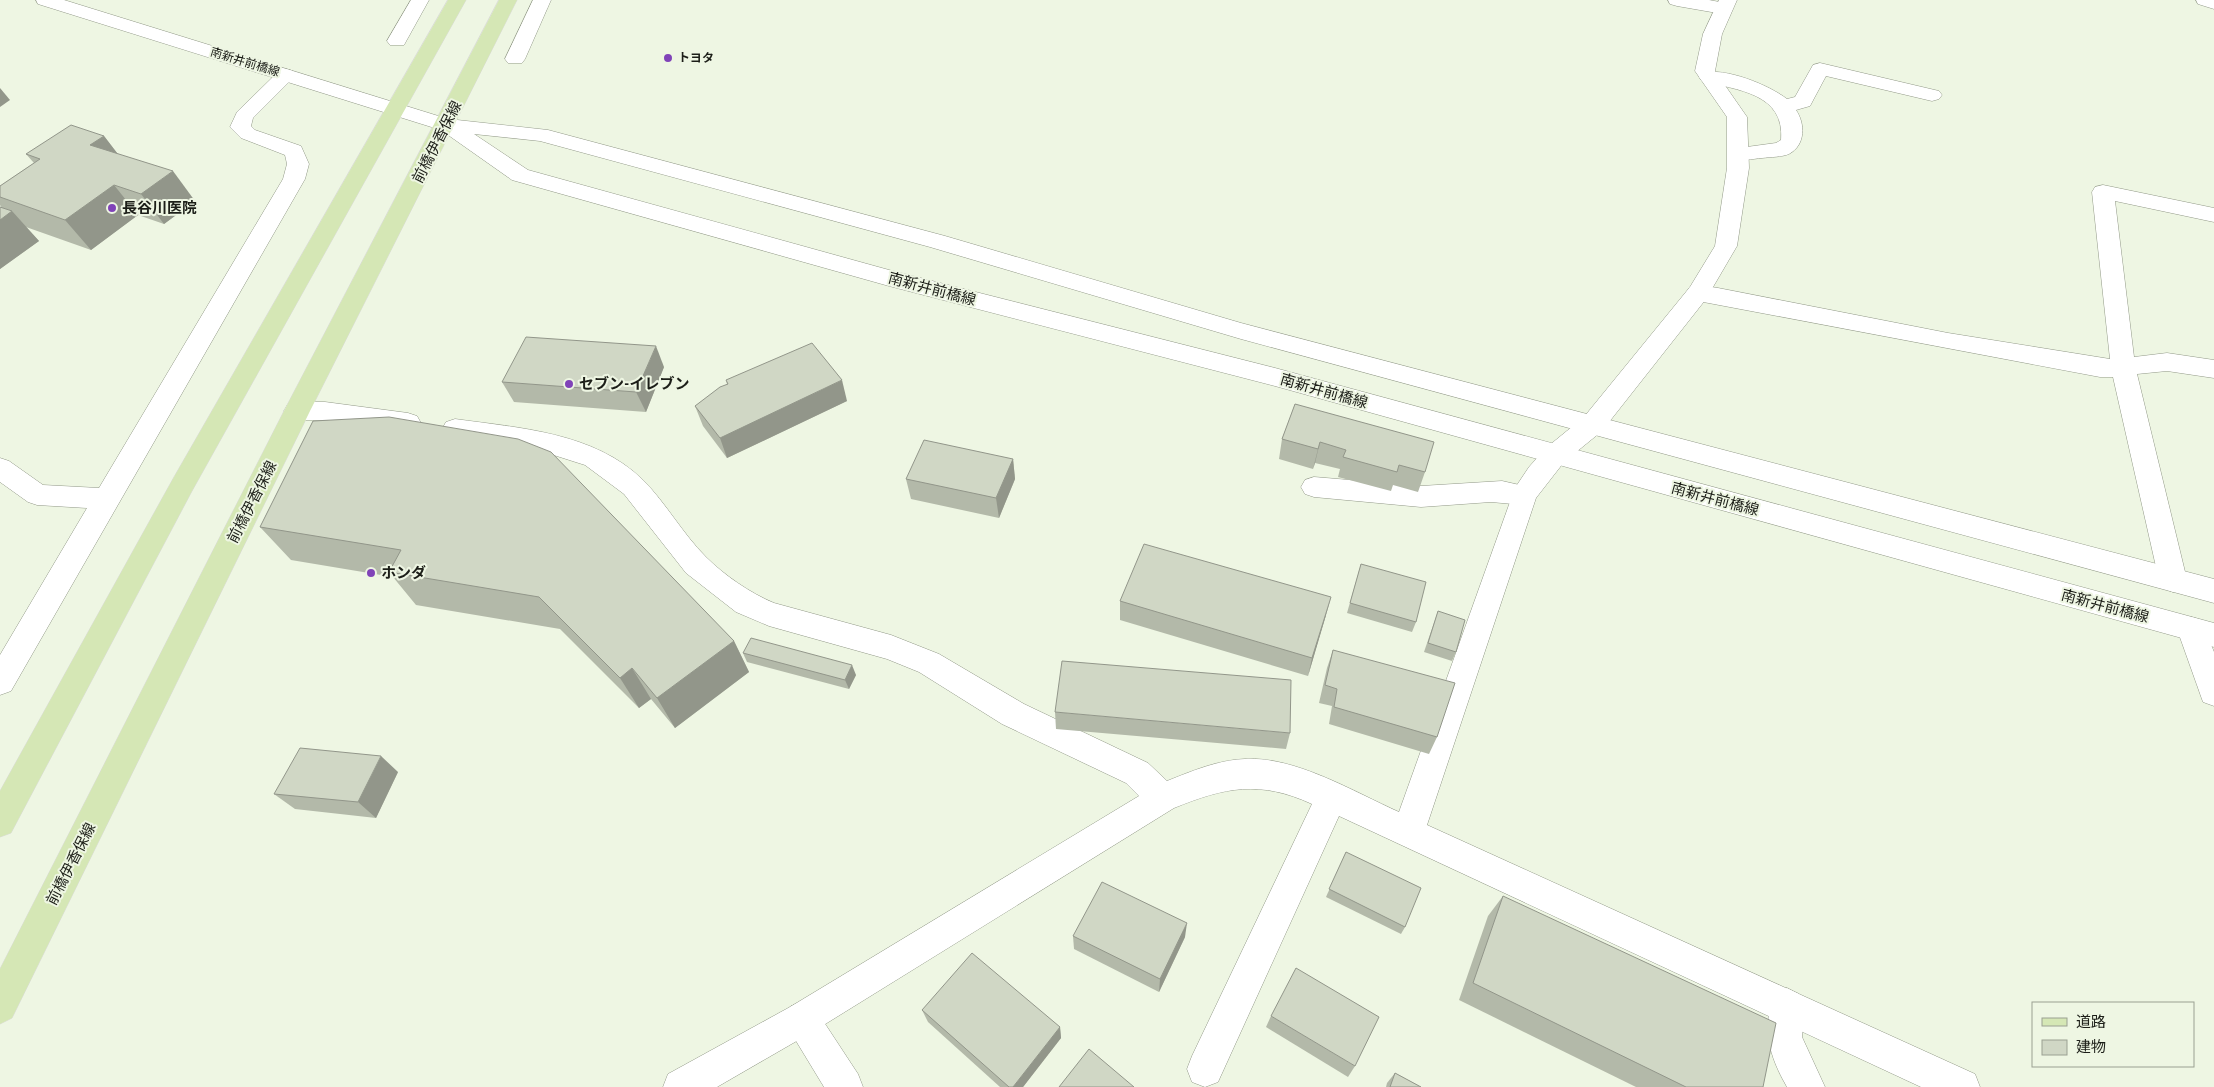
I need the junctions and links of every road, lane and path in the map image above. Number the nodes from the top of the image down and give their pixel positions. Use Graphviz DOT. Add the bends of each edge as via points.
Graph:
graph roads {
  1 [pos="45,0"];
  2 [pos="420,0"];
  3 [pos="457,0"];
  4 [pos="508,0"];
  5 [pos="542,0"];
  6 [pos="1677,0"];
  7 [pos="2205,0"];
  8 [pos="2214,3"];
  9 [pos="1725,4"];
  10 [pos="397,41"];
  11 [pos="515,59"];
  12 [pos="286,75"];
  13 [pos="1709,77"];
  14 [pos="1932,95"];
  15 [pos="1783,106"];
  16 [pos="396,109"];
  17 [pos="446,125"];
  18 [pos="1739,154"];
  19 [pos="2214,215"];
  20 [pos="1698,293"];
  21 [pos="2123,368"];
  22 [pos="2214,369"];
  23 [pos="297,411"];
  24 [pos="1594,424"];
  25 [pos="1555,455"];
  26 [pos="0,468"];
  27 [pos="1314,487"];
  28 [pos="1524,495"];
  29 [pos="108,499"];
  30 [pos="2173,580"];
  31 [pos="2214,590"];
  32 [pos="2202,632"];
  33 [pos="0,682"];
  34 [pos="2214,693"];
  35 [pos="1332,796"];
  36 [pos="1163,798"];
  37 [pos="0,822"];
  38 [pos="1408,833"];
  39 [pos="0,1006"];
  40 [pos="1787,1006"];
  41 [pos="802,1019"];
  42 [pos="1205,1069"];
  43 [pos="681,1087"];
  44 [pos="845,1087"];
  45 [pos="1807,1087"];
  46 [pos="1962,1087"];
  1 -- 12 [label="street, 南新井前橋線"];
  2 -- 10 [label="street"];
  3 -- 16 [label="main road"];
  4 -- 17 [label="main road, 前橋伊香保線"];
  5 -- 11 [label="street"];
  6 -- 9 [label="street"];
  7 -- 8 [label="street"];
  9 -- 13 [label="street" via="1708,48 1705,71"];
  12 -- 16 [label="street, 南新井前橋線"];
  12 -- 29 [label="street" via="244,116 240,127 248,134 294,151 298,164 294,179"];
  13 -- 15 [label="street" via="1748,85"];
  13 -- 18 [label="street" via="1738,117"];
  14 -- 15 [label="street" via="1820,69 1803,102"];
  15 -- 18 [label="street" via="1792,122 1794,133 1791,142 1782,148"];
  16 -- 17 [label="street, 南新井前橋線"];
  16 -- 37 [label="main road" via="188,476"];
  17 -- 23 [label="main road, 前橋伊香保線"];
  17 -- 24 [label="street, 南新井前橋線" via="541,135 937,241 1241,331"];
  17 -- 25 [label="street, 南新井前橋線" via="520,175 889,278 1275,377"];
  18 -- 20 [label="street" via="1726,246"];
  19 -- 21 [label="street" via="2103,192"];
  20 -- 21 [label="street" via="1734,297 1917,336 2100,368"];
  20 -- 24 [label="street"];
  21 -- 22 [label="street" via="2167,362"];
  21 -- 30 [label="street"];
  23 -- 36 [label="street" via="325,411 542,441 594,458 633,487 696,566 746,604 769,614 891,648 929,664 1013,714 1137,773"];
  23 -- 39 [label="main road, 前橋伊香保線"];
  24 -- 25 [label="street"];
  24 -- 30 [label="street, 南新井前橋線"];
  25 -- 28 [label="street"];
  25 -- 32 [label="street, 南新井前橋線"];
  26 -- 29 [label="street" via="36,495"];
  27 -- 28 [label="street" via="1393,495 1436,496 1506,490"];
  28 -- 38 [label="street"];
  29 -- 33 [label="street"];
  30 -- 31 [label="street, 南新井前橋線"];
  32 -- 34 [label="street"];
  35 -- 36 [label="street" via="1271,775 1245,773 1207,779"];
  35 -- 38 [label="street"];
  35 -- 42 [label="street"];
  36 -- 41 [label="street"];
  38 -- 40 [label="street"];
  40 -- 45 [label="street" via="1784,1037 1794,1065"];
  40 -- 46 [label="street"];
  41 -- 43 [label="street"];
  41 -- 44 [label="street"];
}
